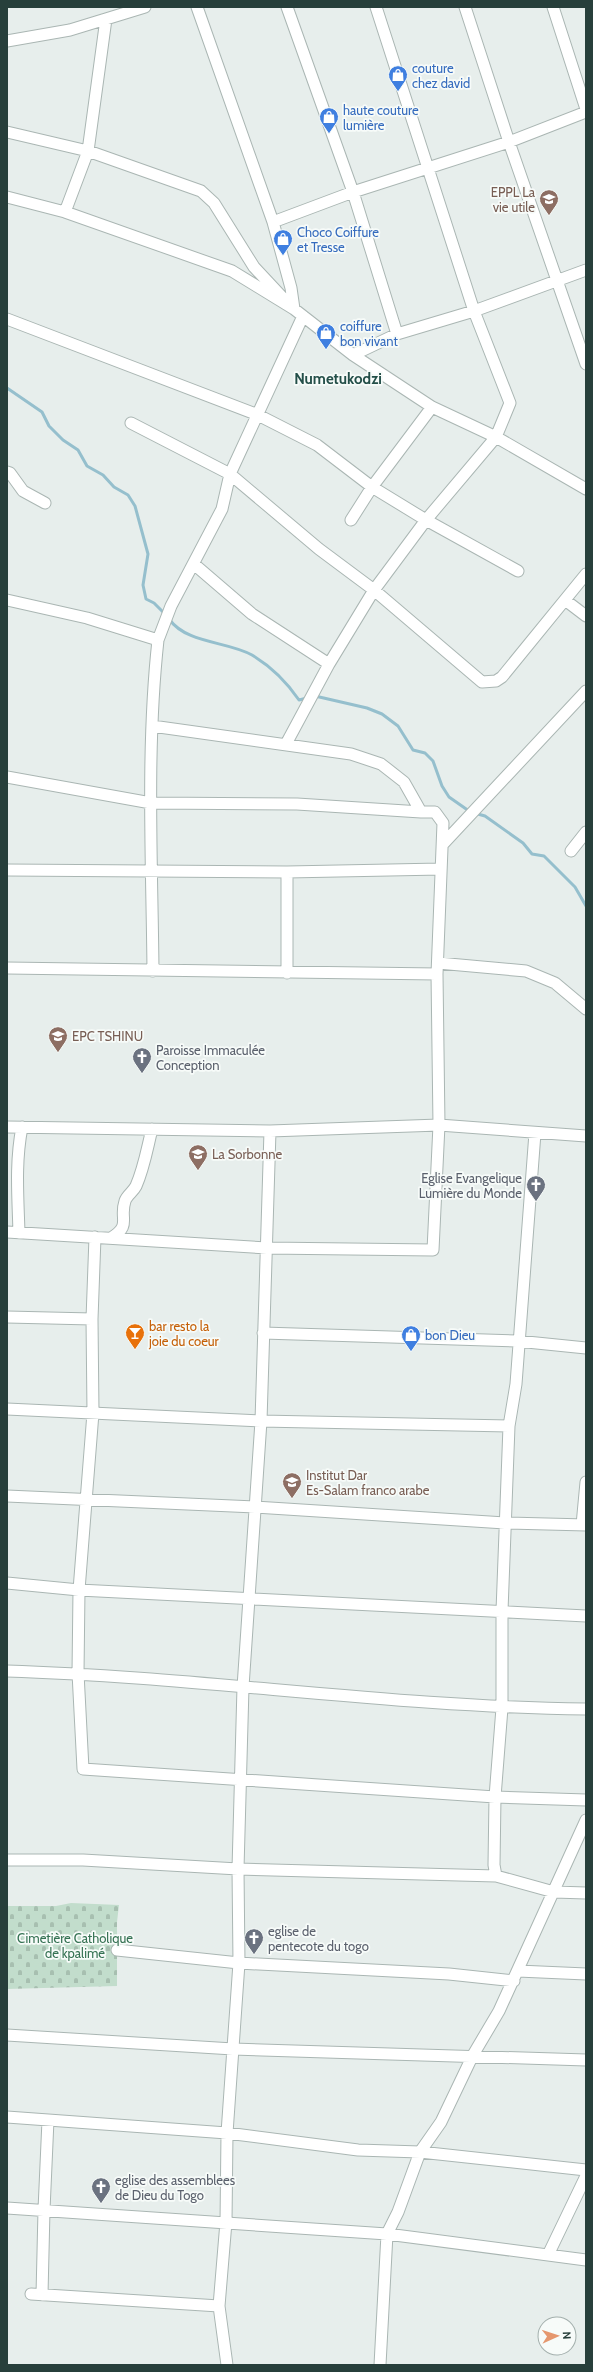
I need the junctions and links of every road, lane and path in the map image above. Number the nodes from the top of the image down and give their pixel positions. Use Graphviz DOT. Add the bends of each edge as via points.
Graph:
graph roads {
  1 [pos="145,7"];
  2 [pos="197,7"];
  3 [pos="287,7"];
  4 [pos="376,7"];
  5 [pos="465,7"];
  6 [pos="553,7"];
  7 [pos="106,20"];
  8 [pos="7,41"];
  9 [pos="586,110"];
  10 [pos="7,132"];
  11 [pos="509,142"];
  12 [pos="88,151"];
  13 [pos="428,170"];
  14 [pos="353,192"];
  15 [pos="7,197"];
  16 [pos="65,212"];
  17 [pos="273,222"];
  18 [pos="586,270"];
  19 [pos="556,280"];
  20 [pos="474,311"];
  21 [pos="298,313"];
  22 [pos="7,319"];
  23 [pos="397,334"];
  24 [pos="353,355"];
  25 [pos="586,364"];
  26 [pos="432,407"];
  27 [pos="258,415"];
  28 [pos="131,423"];
  29 [pos="496,437"];
  30 [pos="7,472"];
  31 [pos="230,474"];
  32 [pos="372,487"];
  33 [pos="586,488"];
  34 [pos="45,503"];
  35 [pos="350,520"];
  36 [pos="426,520"];
  37 [pos="195,565"];
  38 [pos="518,571"];
  39 [pos="586,574"];
  40 [pos="374,590"];
  41 [pos="7,600"];
  42 [pos="565,600"];
  43 [pos="586,616"];
  44 [pos="158,640"];
  45 [pos="329,664"];
  46 [pos="586,691"];
  47 [pos="152,726"];
  48 [pos="286,744"];
  49 [pos="7,777"];
  50 [pos="151,803"];
  51 [pos="421,812"];
  52 [pos="586,832"];
  53 [pos="443,844"];
  54 [pos="571,851"];
  55 [pos="441,869"];
  56 [pos="7,870"];
  57 [pos="152,872"];
  58 [pos="288,872"];
  59 [pos="438,963"];
  60 [pos="7,968"];
  61 [pos="152,971"];
  62 [pos="287,973"];
  63 [pos="437,974"];
  64 [pos="586,1009"];
  65 [pos="438,1125"];
  66 [pos="7,1127"];
  67 [pos="22,1127"];
  68 [pos="152,1130"];
  69 [pos="270,1131"];
  70 [pos="535,1133"];
  71 [pos="586,1136"];
  72 [pos="7,1232"];
  73 [pos="19,1233"];
  74 [pos="95,1237"];
  75 [pos="110,1238"];
  76 [pos="267,1248"];
  77 [pos="7,1317"];
  78 [pos="92,1319"];
  79 [pos="263,1333"];
  80 [pos="517,1341"];
  81 [pos="586,1348"];
  82 [pos="7,1409"];
  83 [pos="93,1413"];
  84 [pos="261,1421"];
  85 [pos="509,1426"];
  86 [pos="586,1482"];
  87 [pos="7,1496"];
  88 [pos="86,1500"];
  89 [pos="255,1507"];
  90 [pos="505,1523"];
  91 [pos="584,1525"];
  92 [pos="7,1583"];
  93 [pos="79,1590"];
  94 [pos="248,1599"];
  95 [pos="502,1611"];
  96 [pos="586,1616"];
  97 [pos="7,1670"];
  98 [pos="78,1673"];
  99 [pos="243,1687"];
  100 [pos="502,1708"];
  101 [pos="586,1709"];
  102 [pos="241,1779"];
  103 [pos="495,1797"];
  104 [pos="586,1800"];
  105 [pos="586,1820"];
  106 [pos="7,1860"];
  107 [pos="238,1869"];
  108 [pos="496,1876"];
  109 [pos="554,1892"];
  110 [pos="586,1893"];
  111 [pos="117,1950"];
  112 [pos="239,1963"];
  113 [pos="586,1974"];
  114 [pos="516,1976"];
  115 [pos="7,2035"];
  116 [pos="233,2049"];
  117 [pos="473,2056"];
  118 [pos="586,2060"];
  119 [pos="7,2117"];
  120 [pos="48,2120"];
  121 [pos="227,2133"];
  122 [pos="420,2152"];
  123 [pos="586,2170"];
  124 [pos="586,2176"];
  125 [pos="7,2208"];
  126 [pos="44,2210"];
  127 [pos="226,2222"];
  128 [pos="387,2234"];
  129 [pos="548,2255"];
  130 [pos="586,2260"];
  131 [pos="219,2306"];
  132 [pos="227,2365"];
  133 [pos="380,2365"];
  1 -- 7 [label="street"];
  2 -- 17 [label="street"];
  3 -- 14 [label="street"];
  4 -- 13 [label="street"];
  5 -- 11 [label="street"];
  6 -- 9 [label="street"];
  7 -- 8 [label="street" via="70,30"];
  7 -- 12 [label="street"];
  9 -- 11 [label="street"];
  10 -- 12 [label="street"];
  11 -- 13 [label="street"];
  11 -- 19 [label="street"];
  12 -- 16 [label="street"];
  12 -- 21 [label="street" via="201,191 214,203 254,267"];
  13 -- 14 [label="street"];
  13 -- 20 [label="street"];
  14 -- 17 [label="street"];
  14 -- 23 [label="street"];
  15 -- 16 [label="street"];
  16 -- 21 [label="street" via="232,271"];
  17 -- 21 [label="street"];
  18 -- 19 [label="street"];
  19 -- 20 [label="street"];
  19 -- 25 [label="street"];
  20 -- 23 [label="street"];
  20 -- 29 [label="street" via="510,403"];
  21 -- 24 [label="street"];
  21 -- 27 [label="street"];
  22 -- 27 [label="street"];
  23 -- 24 [label="street"];
  24 -- 26 [label="street"];
  26 -- 29 [label="street"];
  26 -- 32 [label="street"];
  27 -- 31 [label="street"];
  27 -- 32 [label="street" via="317,445"];
  28 -- 31 [label="street"];
  29 -- 33 [label="street"];
  29 -- 36 [label="street"];
  30 -- 34 [label="street" via="23,491"];
  31 -- 37 [label="street" via="222,510"];
  31 -- 40 [label="street" via="319,550"];
  32 -- 35 [label="street"];
  32 -- 36 [label="street"];
  36 -- 38 [label="street"];
  36 -- 40 [label="street"];
  37 -- 44 [label="street" via="172,606"];
  37 -- 45 [label="street" via="252,614"];
  39 -- 42 [label="street"];
  40 -- 42 [label="street" via="482,682 502,677"];
  40 -- 45 [label="street"];
  41 -- 44 [label="street" via="87,618"];
  42 -- 43 [label="street"];
  44 -- 47 [label="street"];
  45 -- 48 [label="street"];
  46 -- 53 [label="street"];
  47 -- 48 [label="street"];
  47 -- 50 [label="street"];
  48 -- 51 [label="street" via="351,754 381,764 404,782"];
  49 -- 50 [label="street"];
  50 -- 51 [label="street" via="297,804"];
  50 -- 57 [label="street"];
  51 -- 53 [label="street" via="435,812 440,817 444,823"];
  52 -- 54 [label="street"];
  53 -- 55 [label="street"];
  55 -- 58 [label="street"];
  55 -- 59 [label="street"];
  56 -- 57 [label="street"];
  57 -- 58 [label="street"];
  57 -- 61 [label="street"];
  58 -- 62 [label="street"];
  59 -- 63 [label="street"];
  59 -- 64 [label="street" via="526,971 554,983"];
  60 -- 61 [label="street"];
  61 -- 62 [label="street"];
  62 -- 63 [label="street"];
  63 -- 65 [label="street"];
  65 -- 69 [label="street"];
  65 -- 70 [label="street"];
  65 -- 76 [label="street" via="433,1250"];
  66 -- 67 [label="street"];
  67 -- 68 [label="street"];
  67 -- 73 [label="street" via="16,1190"];
  68 -- 69 [label="street"];
  68 -- 75 [label="street" via="142,1172 135,1189 126,1199 124,1226"];
  69 -- 76 [label="street"];
  70 -- 71 [label="street"];
  70 -- 80 [label="street"];
  72 -- 73 [label="street"];
  73 -- 74 [label="street"];
  74 -- 75 [label="street"];
  74 -- 78 [label="street"];
  75 -- 76 [label="street"];
  76 -- 79 [label="street"];
  77 -- 78 [label="street"];
  78 -- 83 [label="street"];
  79 -- 80 [label="street"];
  79 -- 84 [label="street"];
  80 -- 81 [label="street"];
  80 -- 85 [label="street" via="516,1384"];
  82 -- 83 [label="street"];
  83 -- 84 [label="street"];
  83 -- 88 [label="street"];
  84 -- 85 [label="street"];
  84 -- 89 [label="street"];
  85 -- 90 [label="street"];
  86 -- 91 [label="street"];
  87 -- 88 [label="street"];
  88 -- 89 [label="street"];
  88 -- 93 [label="street"];
  89 -- 90 [label="street"];
  89 -- 94 [label="street"];
  90 -- 91 [label="street"];
  90 -- 95 [label="street"];
  92 -- 93 [label="street"];
  93 -- 94 [label="street"];
  93 -- 98 [label="street"];
  94 -- 95 [label="street"];
  94 -- 99 [label="street"];
  95 -- 96 [label="street"];
  95 -- 100 [label="street"];
  97 -- 98 [label="street"];
  98 -- 99 [label="street"];
  98 -- 102 [label="street" via="83,1769"];
  99 -- 100 [label="street"];
  99 -- 102 [label="street"];
  100 -- 101 [label="street"];
  100 -- 103 [label="street"];
  102 -- 103 [label="street"];
  102 -- 107 [label="street"];
  103 -- 104 [label="street"];
  103 -- 108 [label="street"];
  105 -- 109 [label="street"];
  106 -- 107 [label="street" via="83,1860"];
  107 -- 108 [label="street"];
  107 -- 112 [label="street"];
  108 -- 109 [label="street"];
  109 -- 110 [label="street"];
  109 -- 114 [label="street"];
  111 -- 112 [label="street"];
  112 -- 114 [label="street"];
  112 -- 116 [label="street"];
  113 -- 114 [label="street"];
  114 -- 117 [label="street"];
  115 -- 116 [label="street"];
  116 -- 117 [label="street"];
  116 -- 121 [label="street"];
  117 -- 118 [label="street"];
  117 -- 122 [label="street" via="441,2122"];
  119 -- 120 [label="street"];
  120 -- 121 [label="street"];
  120 -- 126 [label="street"];
  121 -- 122 [label="street" via="358,2150"];
  121 -- 127 [label="street"];
  122 -- 123 [label="street"];
  122 -- 128 [label="street"];
  124 -- 129 [label="street"];
  125 -- 126 [label="street"];
  126 -- 127 [label="street"];
  126 -- 131 [label="street" via="37,2294"];
  127 -- 128 [label="street"];
  127 -- 131 [label="street"];
  128 -- 129 [label="street"];
  128 -- 133 [label="street"];
  129 -- 130 [label="street"];
  131 -- 132 [label="street"];
}
